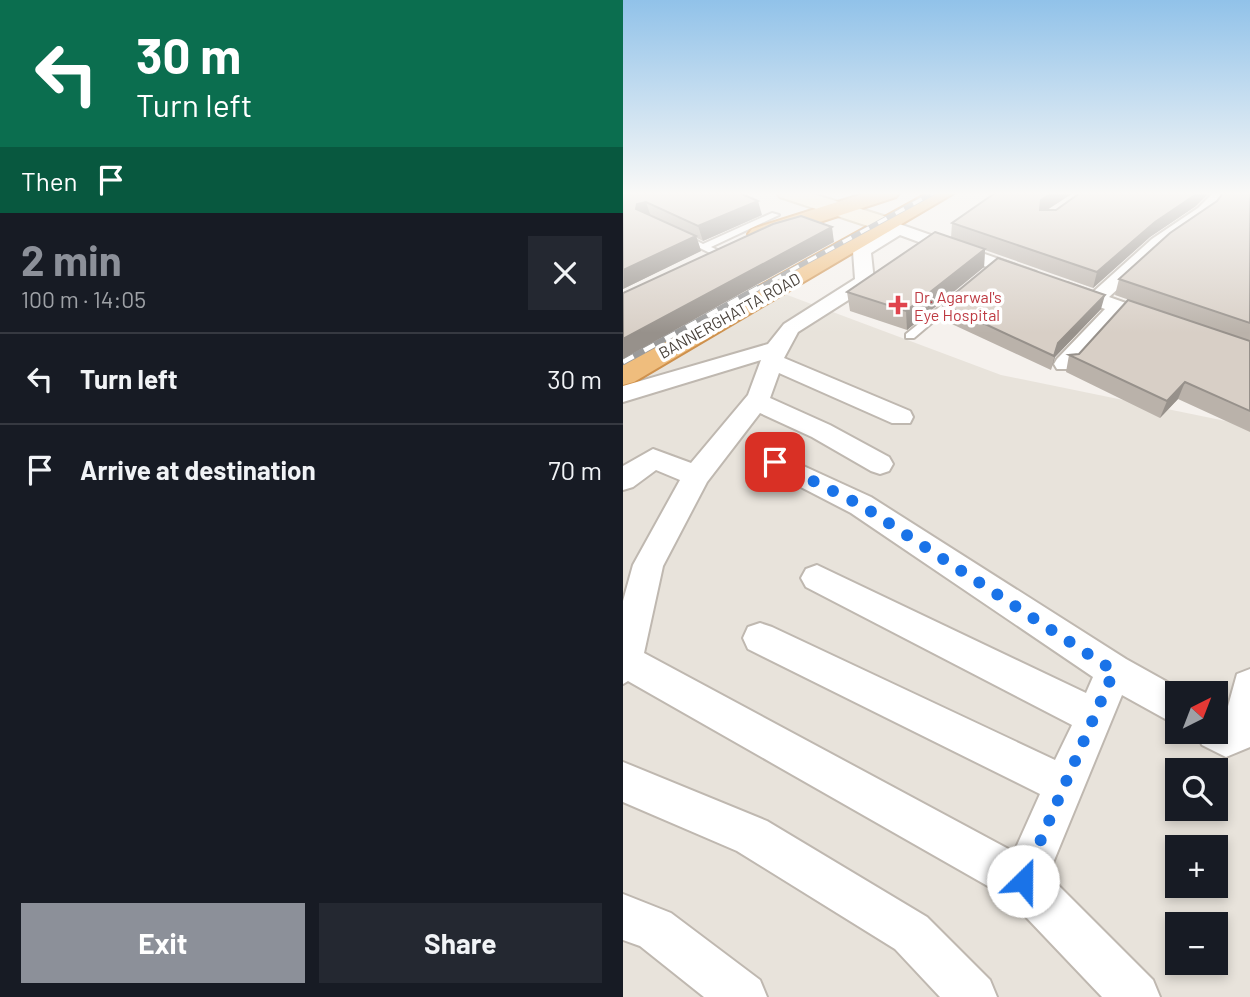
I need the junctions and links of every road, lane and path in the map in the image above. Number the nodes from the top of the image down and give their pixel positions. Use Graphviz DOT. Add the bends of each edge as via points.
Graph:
graph roads {
  1 [pos="682,240"];
  2 [pos="744,240"];
  3 [pos="870,240"];
  4 [pos="877,240"];
  5 [pos="924,240"];
  6 [pos="1163,240"];
  7 [pos="706,255"];
  8 [pos="969,288"];
  9 [pos="1096,299"];
  10 [pos="1118,307"];
  11 [pos="1183,329"];
  12 [pos="910,336"];
  13 [pos="775,356"];
  14 [pos="1065,364"];
  15 [pos="623,375"];
  16 [pos="623,394"];
  17 [pos="755,401"];
  18 [pos="901,417"];
  19 [pos="775,462"];
  20 [pos="880,464"];
  21 [pos="696,476"];
  22 [pos="623,480"];
  23 [pos="817,578"];
  24 [pos="760,638"];
  25 [pos="624,664"];
  26 [pos="1114,671"];
  27 [pos="1250,686"];
  28 [pos="1165,700"];
  29 [pos="1093,716"];
  30 [pos="1229,737"];
  31 [pos="623,782"];
  32 [pos="1064,785"];
  33 [pos="1023,881"];
  34 [pos="623,917"];
  35 [pos="743,997"];
  36 [pos="973,997"];
  37 [pos="1136,997"];
  1 -- 7 [label="lane"];
  2 -- 7 [label="highway"];
  3 -- 15 [label="highway, BANNERGHATTA ROAD"];
  4 -- 13 [label="street" via="862,251 865,281 791,328"];
  5 -- 9 [label="street" via="993,268"];
  6 -- 9 [label="street"];
  8 -- 12 [label="lane"];
  9 -- 10 [label="street"];
  10 -- 11 [label="street"];
  10 -- 14 [label="street"];
  13 -- 16 [label="street"];
  13 -- 17 [label="street"];
  13 -- 18 [label="street"];
  17 -- 20 [label="street"];
  17 -- 21 [label="street"];
  19 -- 26 [label="street" via="861,505"];
  21 -- 22 [label="street" via="653,458"];
  21 -- 25 [label="street" via="648,565"];
  23 -- 29 [label="street"];
  24 -- 32 [label="street"];
  25 -- 33 [label="street"];
  26 -- 28 [label="street"];
  26 -- 29 [label="street"];
  27 -- 30 [label="street" via="1241,732"];
  29 -- 32 [label="street"];
  31 -- 36 [label="street" via="752,836 911,933"];
  32 -- 33 [label="street"];
  33 -- 37 [label="street"];
  34 -- 35 [label="street" via="655,929"];
}
